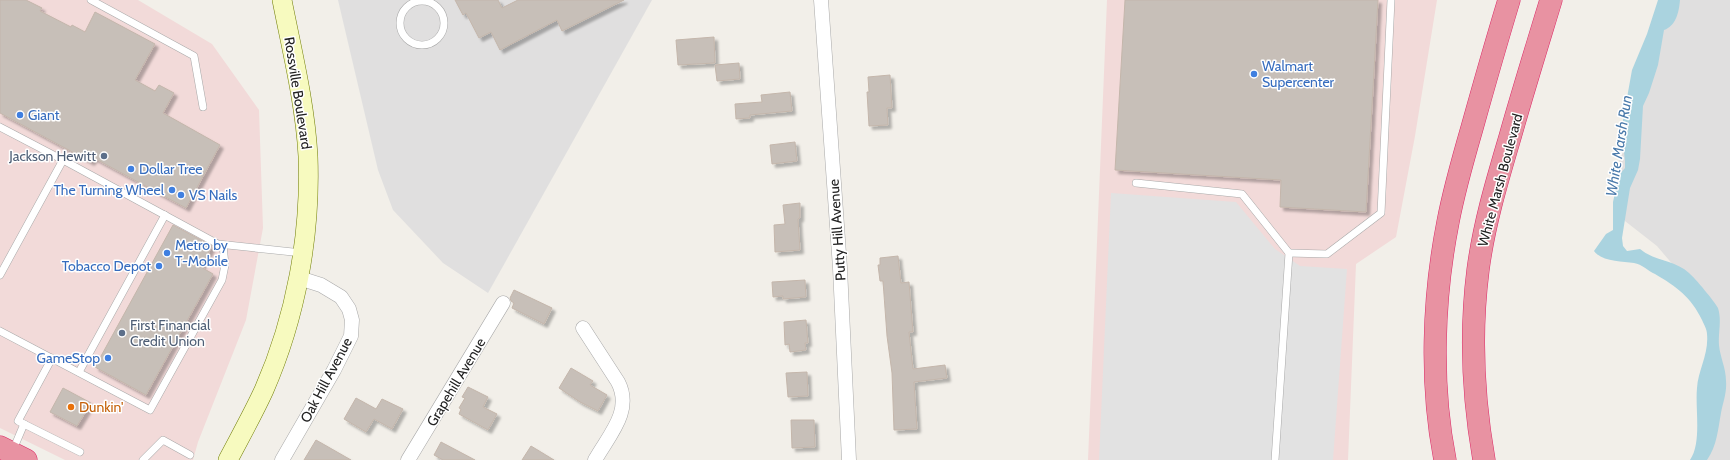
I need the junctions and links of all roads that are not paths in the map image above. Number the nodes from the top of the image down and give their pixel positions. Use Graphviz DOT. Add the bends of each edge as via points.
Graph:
graph roads {
  1 [pos="91,0"];
  2 [pos="282,0"];
  3 [pos="821,0"];
  4 [pos="1391,0"];
  5 [pos="1509,0"];
  6 [pos="1551,0"];
  7 [pos="406,3"];
  8 [pos="203,107"];
  9 [pos="0,127"];
  10 [pos="63,160"];
  11 [pos="1136,183"];
  12 [pos="165,215"];
  13 [pos="223,245"];
  14 [pos="1289,252"];
  15 [pos="302,253"];
  16 [pos="0,275"];
  17 [pos="299,278"];
  18 [pos="503,303"];
  19 [pos="583,328"];
  20 [pos="0,331"];
  21 [pos="52,358"];
  22 [pos="79,372"];
  23 [pos="1474,375"];
  24 [pos="24,424"];
  25 [pos="80,452"];
  26 [pos="12,453"];
  27 [pos="190,455"];
  28 [pos="144,460"];
  29 [pos="228,460"];
  30 [pos="282,460"];
  31 [pos="408,460"];
  32 [pos="595,460"];
  33 [pos="849,460"];
  34 [pos="1275,460"];
  35 [pos="1445,460"];
  36 [pos="1484,460"];
  37 [pos="1490,460"];
  1 -- 8 [label="lane" via="194,56"];
  2 -- 15 [label="main road, Rossville Boulevard" via="299,87 308,156 308,198"];
  3 -- 33 [label="street, Putty Hill Avenue" via="840,268"];
  4 -- 14 [label="lane" via="1381,213 1327,254"];
  5 -- 35 [label="highway" via="1456,186 1443,251 1438,296 1436,358"];
  6 -- 23 [label="highway, White Marsh Boulevard" via="1484,232 1476,298"];
  7 -- 7 [label="lane" via="400,16 401,32 409,42 420,46 433,43 441,35 444,24 444,17 438,8 425,0"];
  9 -- 10 [label="lane"];
  10 -- 12 [label="lane"];
  10 -- 16 [label="lane"];
  11 -- 14 [label="lane" via="1242,194"];
  12 -- 13 [label="lane"];
  12 -- 22 [label="lane"];
  13 -- 15 [label="lane"];
  13 -- 22 [label="lane" via="225,265 222,280 150,410"];
  14 -- 34 [label="lane"];
  15 -- 17 [label="main road, Rossville Boulevard"];
  17 -- 29 [label="main road, Rossville Boulevard" via="282,340 264,390"];
  17 -- 30 [label="street, Oak Hill Avenue" via="321,285 341,298 349,309 352,320 351,336"];
  18 -- 31 [label="street, Grapehill Avenue"];
  19 -- 32 [label="street" via="618,382 624,400 621,415"];
  20 -- 21 [label="lane"];
  21 -- 22 [label="lane"];
  21 -- 24 [label="lane" via="18,421"];
  23 -- 36 [label="highway, White Marsh Boulevard"];
  23 -- 37 [label="highway"];
  24 -- 25 [label="lane"];
  24 -- 26 [label="lane"];
  27 -- 28 [label="lane" via="164,440"];
}
